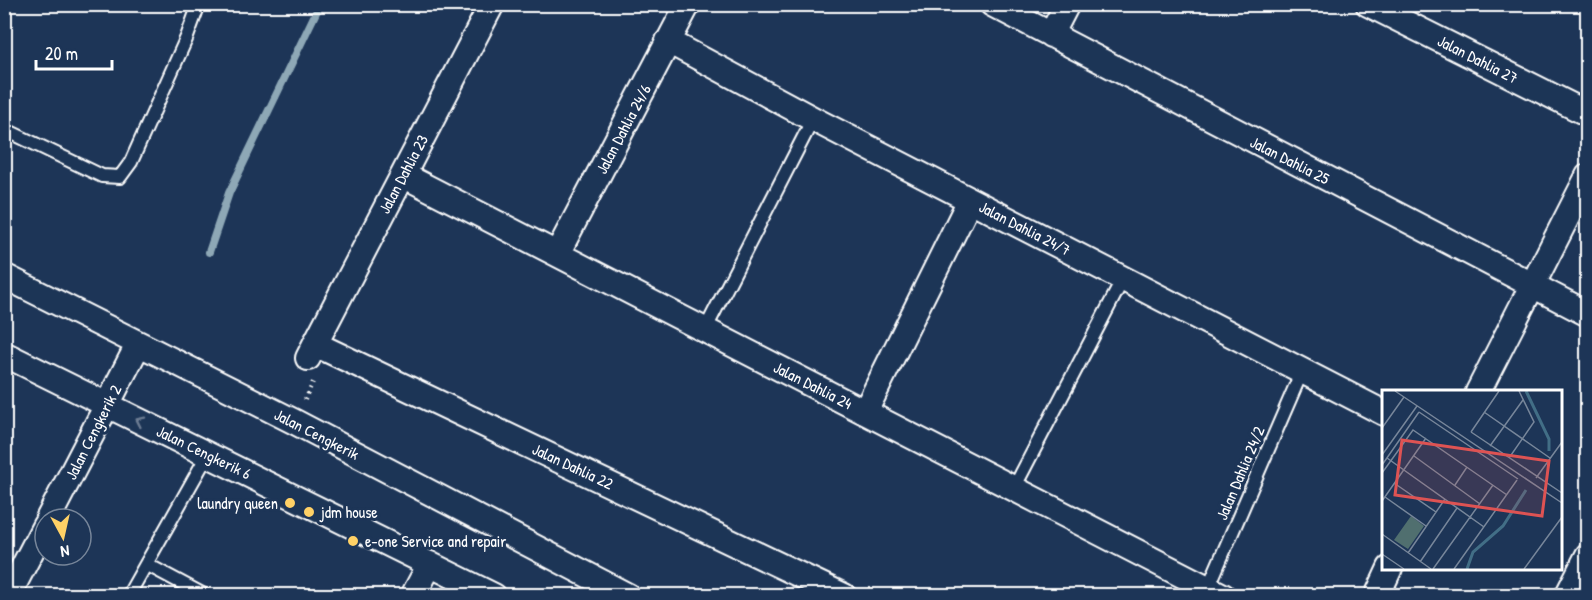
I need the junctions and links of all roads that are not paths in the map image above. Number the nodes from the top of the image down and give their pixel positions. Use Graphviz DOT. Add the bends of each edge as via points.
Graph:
graph roads {
  1 [pos="199,4"];
  2 [pos="492,4"];
  3 [pos="688,4"];
  4 [pos="992,4"];
  5 [pos="1067,4"];
  6 [pos="1368,4"];
  7 [pos="1051,35"];
  8 [pos="669,41"];
  9 [pos="1587,114"];
  10 [pos="813,119"];
  11 [pos="4,129"];
  12 [pos="403,175"];
  13 [pos="1587,176"];
  14 [pos="970,200"];
  15 [pos="557,254"];
  16 [pos="4,276"];
  17 [pos="1123,279"];
  18 [pos="1531,285"];
  19 [pos="1587,314"];
  20 [pos="705,330"];
  21 [pos="138,345"];
  22 [pos="311,351"];
  23 [pos="4,354"];
  24 [pos="1302,371"];
  25 [pos="1479,390"];
  26 [pos="107,404"];
  27 [pos="865,412"];
  28 [pos="1382,412"];
  29 [pos="208,454"];
  30 [pos="1014,488"];
  31 [pos="54,507"];
  32 [pos="33,548"];
  33 [pos="1587,555"];
  34 [pos="146,564"];
  35 [pos="430,564"];
  36 [pos="1389,570"];
  37 [pos="1216,592"];
  38 [pos="8,596"];
  39 [pos="128,596"];
  40 [pos="206,596"];
  41 [pos="413,596"];
  42 [pos="494,596"];
  43 [pos="628,596"];
  44 [pos="844,596"];
  45 [pos="1377,596"];
  46 [pos="1567,596"];
  1 -- 11 [label="lane" via="131,162 120,177 102,176"];
  2 -- 12 [label="street, Jalan Dahlia 23"];
  3 -- 8 [label="street, Jalan Dahlia 24/6"];
  4 -- 7 [label="street, Jalan Dahlia 25"];
  5 -- 7 [label="street"];
  6 -- 9 [label="street, Jalan Dahlia 27"];
  7 -- 18 [label="street, Jalan Dahlia 25"];
  8 -- 10 [label="street, Jalan Dahlia 24/7"];
  8 -- 15 [label="street, Jalan Dahlia 24/6"];
  10 -- 14 [label="street, Jalan Dahlia 24/7"];
  10 -- 20 [label="lane"];
  12 -- 15 [label="street, Jalan Dahlia 24"];
  12 -- 22 [label="street, Jalan Dahlia 23"];
  13 -- 18 [label="street"];
  14 -- 17 [label="street, Jalan Dahlia 24/7"];
  14 -- 27 [label="street"];
  15 -- 20 [label="street, Jalan Dahlia 24"];
  16 -- 21 [label="street, Jalan Cengkerik"];
  17 -- 24 [label="street, Jalan Dahlia 24/7"];
  17 -- 30 [label="lane"];
  18 -- 19 [label="street, Jalan Dahlia 25"];
  18 -- 25 [label="street"];
  20 -- 27 [label="street, Jalan Dahlia 24"];
  21 -- 26 [label="street, Jalan Cengkerik 2"];
  21 -- 43 [label="street, Jalan Cengkerik" via="295,422"];
  22 -- 44 [label="street, Jalan Dahlia 22"];
  23 -- 26 [label="street, Jalan Cengkerik 6"];
  24 -- 28 [label="street, Jalan Dahlia 24/7"];
  24 -- 37 [label="lane, Jalan Dahlia 24/2"];
  29 -- 26 [label="street, Jalan Cengkerik 6, one-way"];
  26 -- 31 [label="street, Jalan Cengkerik 2"];
  27 -- 30 [label="street, Jalan Dahlia 24"];
  29 -- 34 [label="lane"];
  29 -- 35 [label="street, Jalan Cengkerik 6"];
  30 -- 37 [label="street, Jalan Dahlia 24"];
  32 -- 38 [label="street"];
  33 -- 46 [label="street"];
  34 -- 39 [label="lane"];
  34 -- 40 [label="lane"];
  35 -- 41 [label="street"];
  35 -- 42 [label="street, Jalan Cengkerik 6"];
  36 -- 45 [label="street"];
}
